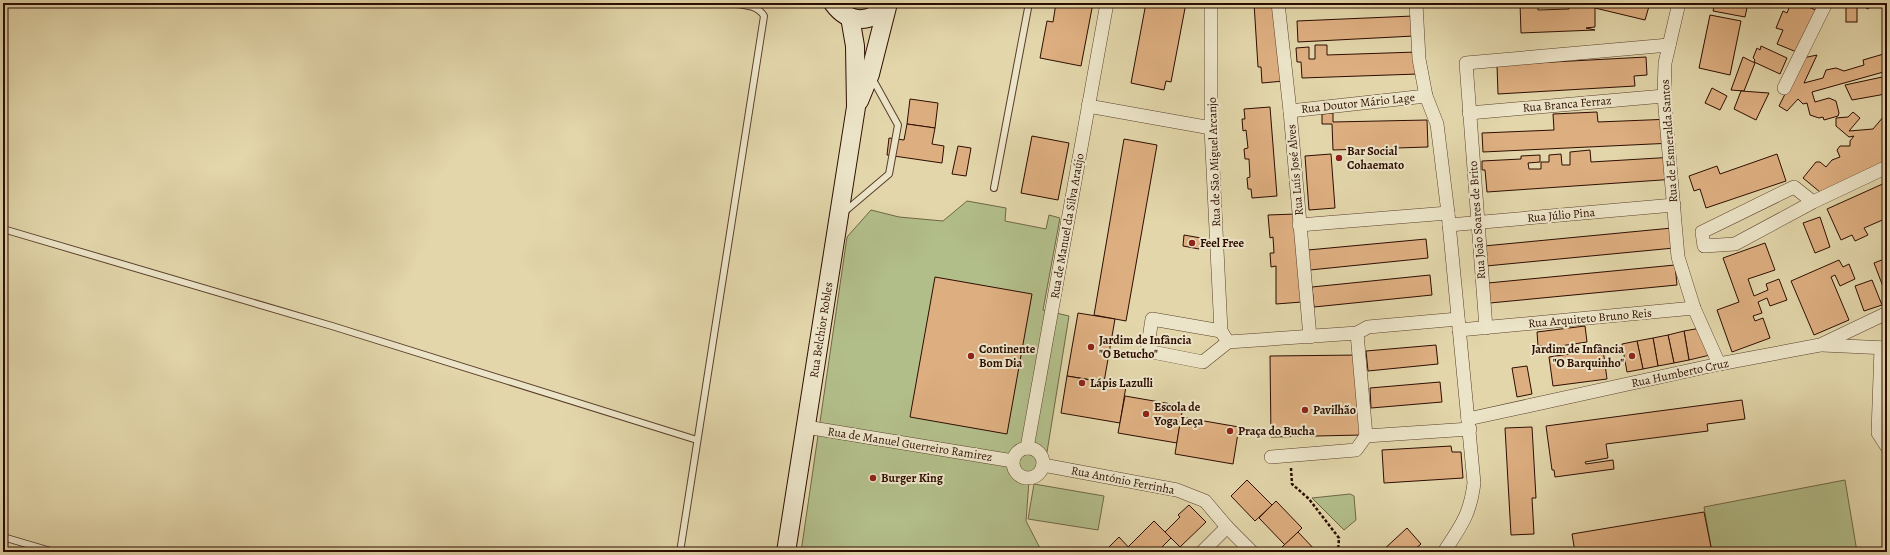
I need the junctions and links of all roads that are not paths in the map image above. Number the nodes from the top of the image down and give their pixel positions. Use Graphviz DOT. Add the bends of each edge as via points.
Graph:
graph roads {
  1 [pos="728,3"];
  2 [pos="833,3"];
  3 [pos="888,3"];
  4 [pos="1029,3"];
  5 [pos="1107,3"];
  6 [pos="1211,3"];
  7 [pos="1282,3"];
  8 [pos="1416,3"];
  9 [pos="1679,3"];
  10 [pos="1826,3"];
  11 [pos="850,17"];
  12 [pos="1669,45"];
  13 [pos="870,74"];
  14 [pos="1784,88"];
  15 [pos="1426,96"];
  16 [pos="1664,96"];
  17 [pos="1088,106"];
  18 [pos="856,107"];
  19 [pos="1290,110"];
  20 [pos="1469,113"];
  21 [pos="1211,128"];
  22 [pos="1887,167"];
  23 [pos="994,188"];
  24 [pos="1813,202"];
  25 [pos="1674,205"];
  26 [pos="839,217"];
  27 [pos="1449,219"];
  28 [pos="1477,222"];
  29 [pos="1299,225"];
  30 [pos="3,229"];
  31 [pos="1694,308"];
  32 [pos="1887,313"];
  33 [pos="1459,325"];
  34 [pos="1486,328"];
  35 [pos="1357,333"];
  36 [pos="1310,336"];
  37 [pos="1224,337"];
  38 [pos="1820,345"];
  39 [pos="1884,348"];
  40 [pos="1719,364"];
  41 [pos="1469,424"];
  42 [pos="806,427"];
  43 [pos="1366,436"];
  44 [pos="697,440"];
  45 [pos="1887,447"];
  46 [pos="1028,448"];
  47 [pos="1271,458"];
  48 [pos="1013,461"];
  49 [pos="1043,465"];
  50 [pos="1227,527"];
  51 [pos="3,537"];
  52 [pos="54,552"];
  53 [pos="680,552"];
  54 [pos="786,552"];
  55 [pos="1202,552"];
  56 [pos="1252,552"];
  57 [pos="1444,552"];
  1 -- 44 [label="lane" via="754,7 761,10 764,16"];
  2 -- 11 [label="main road"];
  3 -- 11 [label="main road" via="881,12 872,17"];
  3 -- 13 [label="main road, Rua Belchior Robles"];
  4 -- 23 [label="lane"];
  5 -- 17 [label="street, Rua de Manuel da Silva Araújo"];
  6 -- 21 [label="street, Rua de São Miguel Arcanjo"];
  7 -- 19 [label="street, Rua Luís José Alves"];
  8 -- 15 [label="street"];
  9 -- 12 [label="street, Rua de Esmeralda Santos"];
  10 -- 14 [label="street"];
  11 -- 18 [label="main road, Rua Belchior Robles" via="854,46"];
  12 -- 16 [label="street, Rua de Esmeralda Santos" via="1665,63"];
  12 -- 20 [label="street" via="1466,62"];
  13 -- 18 [label="main road, Rua Belchior Robles"];
  13 -- 26 [label="lane" via="898,125 889,174"];
  15 -- 19 [label="street, Rua Doutor Mário Lage"];
  15 -- 27 [label="street" via="1437,124"];
  16 -- 20 [label="street, Rua Branca Ferraz"];
  16 -- 25 [label="street, Rua de Esmeralda Santos"];
  17 -- 21 [label="street"];
  17 -- 46 [label="street, Rua de Manuel da Silva Araújo"];
  18 -- 26 [label="main road, Rua Belchior Robles"];
  19 -- 29 [label="street, Rua Luís José Alves"];
  20 -- 28 [label="street, Rua João Soares de Brito"];
  21 -- 37 [label="street, Rua de São Miguel Arcanjo"];
  22 -- 24 [label="street"];
  24 -- 24 [label="street" via="1794,188 1702,232 1704,246 1735,244"];
  25 -- 28 [label="street, Rua Júlio Pina"];
  25 -- 31 [label="street, Rua de Esmeralda Santos" via="1678,257"];
  26 -- 42 [label="main road, Rua Belchior Robles"];
  27 -- 28 [label="street, Rua Júlio Pina"];
  27 -- 29 [label="street, Rua Júlio Pina"];
  27 -- 33 [label="street"];
  28 -- 34 [label="street, Rua João Soares de Brito"];
  29 -- 36 [label="street, Rua Luís José Alves"];
  30 -- 44 [label="lane" via="332,326"];
  31 -- 34 [label="street, Rua Arquiteto Bruno Reis"];
  31 -- 40 [label="street, Rua de Esmeralda Santos"];
  32 -- 38 [label="street, Rua Humberto Cruz"];
  33 -- 34 [label="street, Rua Arquiteto Bruno Reis"];
  33 -- 35 [label="street" via="1368,327"];
  33 -- 41 [label="street"];
  35 -- 36 [label="street"];
  35 -- 43 [label="street"];
  36 -- 37 [label="street"];
  37 -- 37 [label="street" via="1152,320 1148,351 1203,362"];
  38 -- 39 [label="street"];
  38 -- 40 [label="street, Rua Humberto Cruz"];
  39 -- 45 [label="street" via="1878,433"];
  40 -- 41 [label="street, Rua Humberto Cruz"];
  41 -- 43 [label="street, Rua Humberto Cruz"];
  41 -- 57 [label="street" via="1474,483 1471,503 1464,523"];
  42 -- 48 [label="street, Rua de Manuel Guerreiro Ramirez"];
  42 -- 54 [label="main road, Rua Belchior Robles"];
  43 -- 47 [label="street" via="1356,450"];
  44 -- 53 [label="lane"];
  46 -- 48 [label="street" via="1018,452"];
  46 -- 49 [label="street" via="1037,451"];
  48 -- 49 [label="street" via="1017,474 1026,478 1035,477"];
  49 -- 50 [label="street, Rua António Ferrinha" via="1177,490 1205,501"];
  50 -- 55 [label="street"];
  50 -- 56 [label="street, Rua António Ferrinha"];
  51 -- 52 [label="lane"];
}
